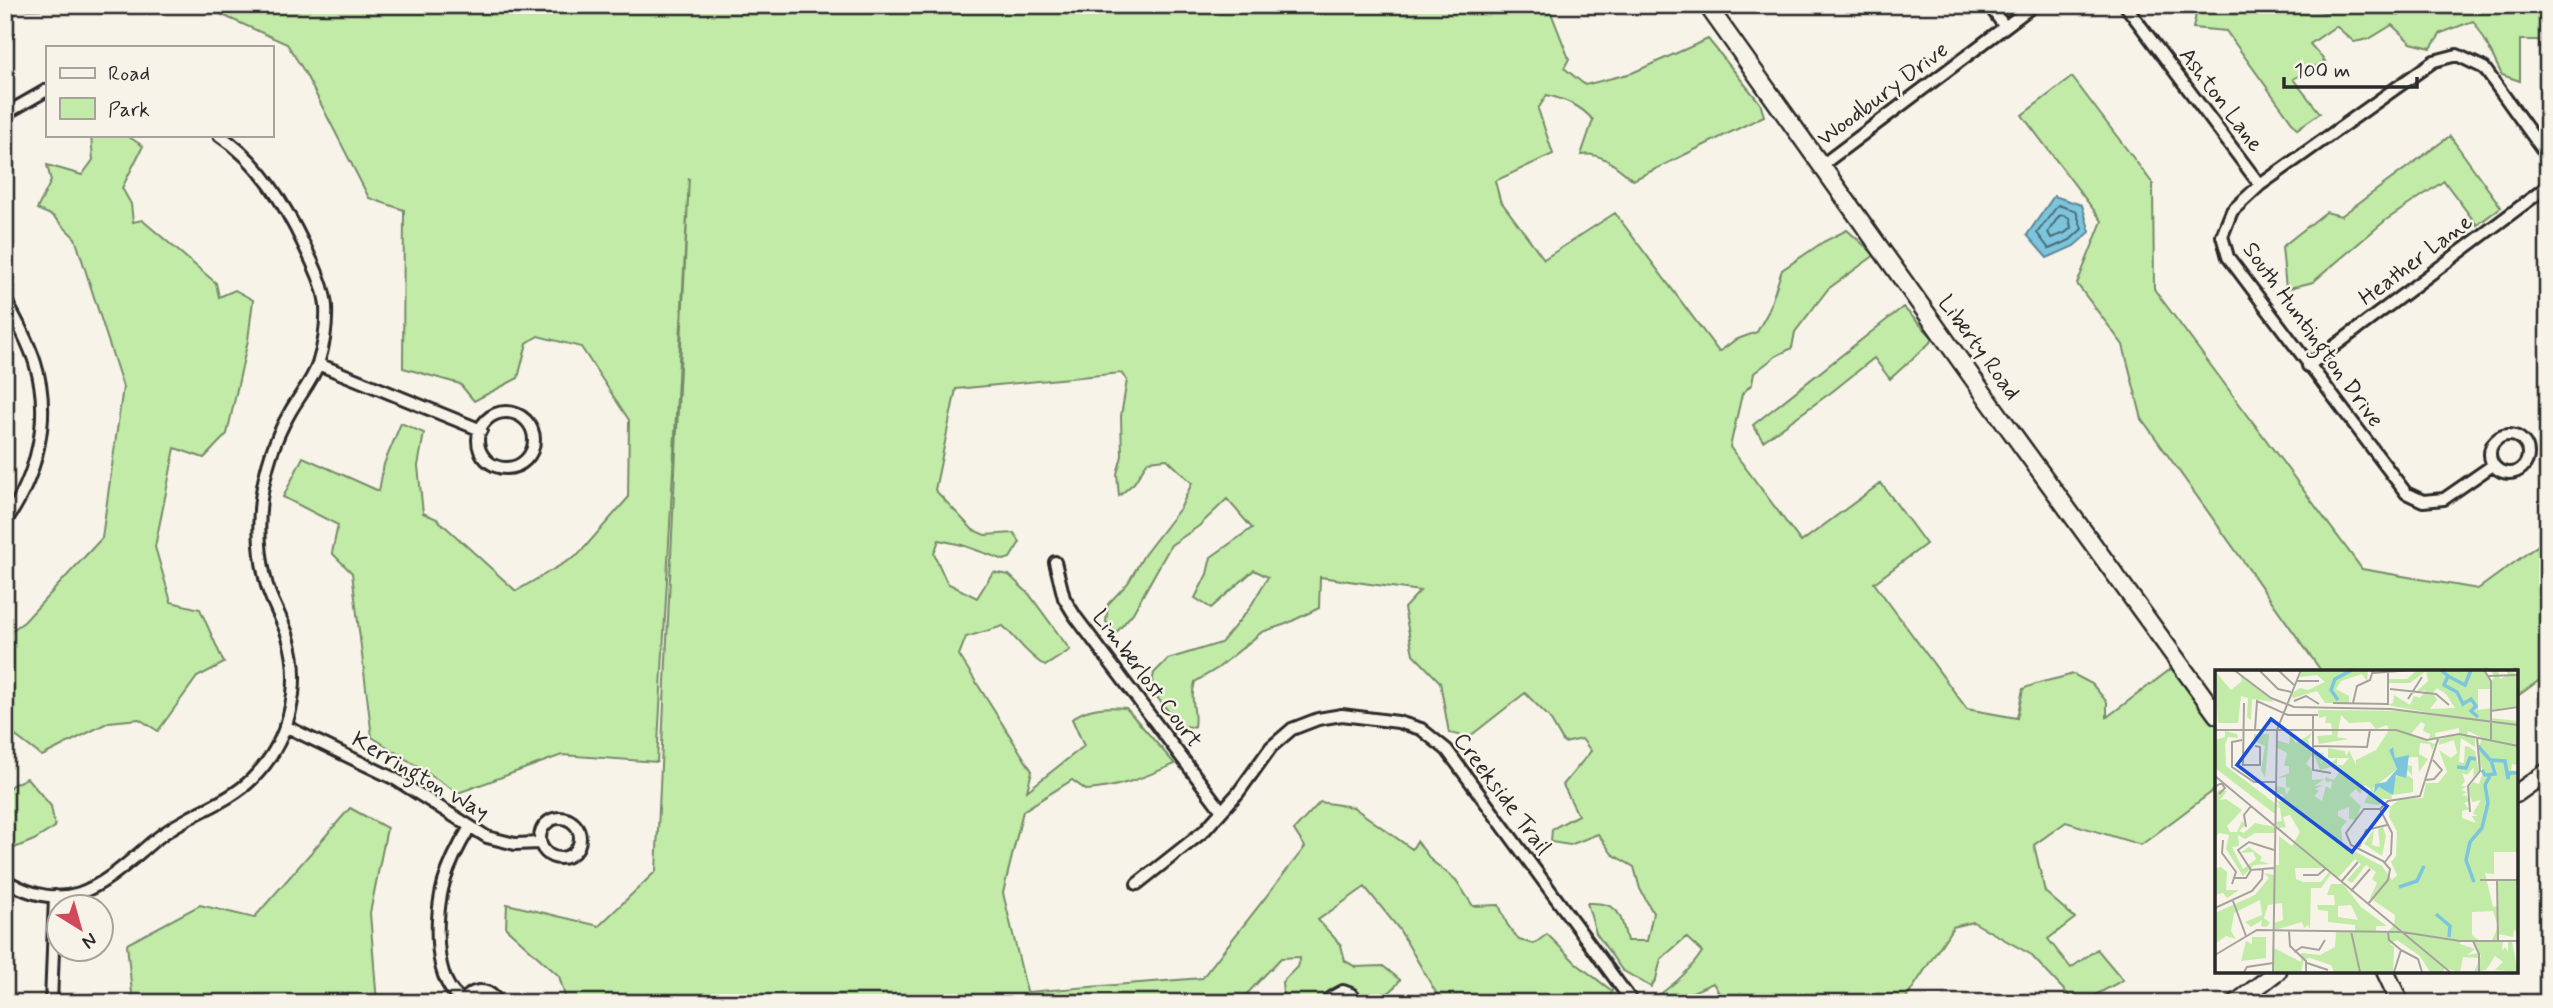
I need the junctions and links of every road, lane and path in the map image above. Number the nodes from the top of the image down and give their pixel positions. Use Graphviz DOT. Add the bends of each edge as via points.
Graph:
graph roads {
  1 [pos="1707,5"];
  2 [pos="1989,5"];
  3 [pos="2034,5"];
  4 [pos="2125,5"];
  5 [pos="2005,27"];
  6 [pos="46,91"];
  7 [pos="5,114"];
  8 [pos="220,136"];
  9 [pos="2548,157"];
  10 [pos="1822,165"];
  11 [pos="2260,185"];
  12 [pos="2548,186"];
  13 [pos="5,299"];
  14 [pos="318,364"];
  15 [pos="2308,366"];
  16 [pos="481,430"];
  17 [pos="2493,465"];
  18 [pos="5,522"];
  19 [pos="1055,562"];
  20 [pos="2215,712"];
  21 [pos="285,726"];
  22 [pos="2548,771"];
  23 [pos="2518,793"];
  24 [pos="1222,811"];
  25 [pos="470,827"];
  26 [pos="540,843"];
  27 [pos="5,880"];
  28 [pos="1137,884"];
  29 [pos="79,892"];
  30 [pos="46,895"];
  31 [pos="53,962"];
  32 [pos="2275,973"];
  33 [pos="2386,973"];
  34 [pos="463,1002"];
  35 [pos="51,1003"];
  36 [pos="498,1003"];
  37 [pos="1327,1003"];
  38 [pos="1358,1003"];
  39 [pos="1633,1003"];
  40 [pos="2236,1003"];
  41 [pos="2400,1003"];
  1 -- 10 [label="street, Liberty Road"];
  2 -- 5 [label="street"];
  3 -- 5 [label="street, Woodbury Drive"];
  4 -- 11 [label="street, Ashton Lane"];
  5 -- 10 [label="street, Woodbury Drive"];
  6 -- 7 [label="street"];
  8 -- 14 [label="street" via="267,179 315,267 326,307"];
  9 -- 11 [label="street, South Huntington Drive" via="2484,68 2457,55 2434,61"];
  10 -- 20 [label="street, Liberty Road"];
  11 -- 15 [label="street, South Huntington Drive" via="2232,211 2222,236 2228,257"];
  12 -- 15 [label="street, Heather Lane"];
  13 -- 18 [label="street" via="35,361 42,415 33,467"];
  14 -- 16 [label="street"];
  14 -- 21 [label="street" via="277,440 260,511 265,580 288,637 293,663 292,699"];
  15 -- 17 [label="street, South Huntington Drive" via="2406,494 2423,501 2444,499"];
  16 -- 16 [label="street" via="478,438 483,455 496,466 514,467 533,449 528,422 512,413 493,416"];
  19 -- 24 [label="street, Limberlost Court" via="1075,616"];
  21 -- 25 [label="street, Kerrington Way" via="395,779"];
  21 -- 29 [label="street" via="270,758 236,793 174,826 105,882"];
  22 -- 23 [label="street"];
  24 -- 28 [label="street, Creekside Trail" via="1195,839"];
  24 -- 39 [label="street, Creekside Trail" via="1271,747 1292,729 1342,715 1421,729 1447,750"];
  25 -- 26 [label="street, Kerrington Way" via="507,843"];
  25 -- 34 [label="street" via="443,886 438,931 447,982"];
  27 -- 30 [label="street"];
  31 -- 35 [label="street"];
  32 -- 40 [label="street"];
  33 -- 41 [label="street"];
  34 -- 36 [label="street" via="472,993 484,991"];
  37 -- 38 [label="street" via="1343,992"];
}
